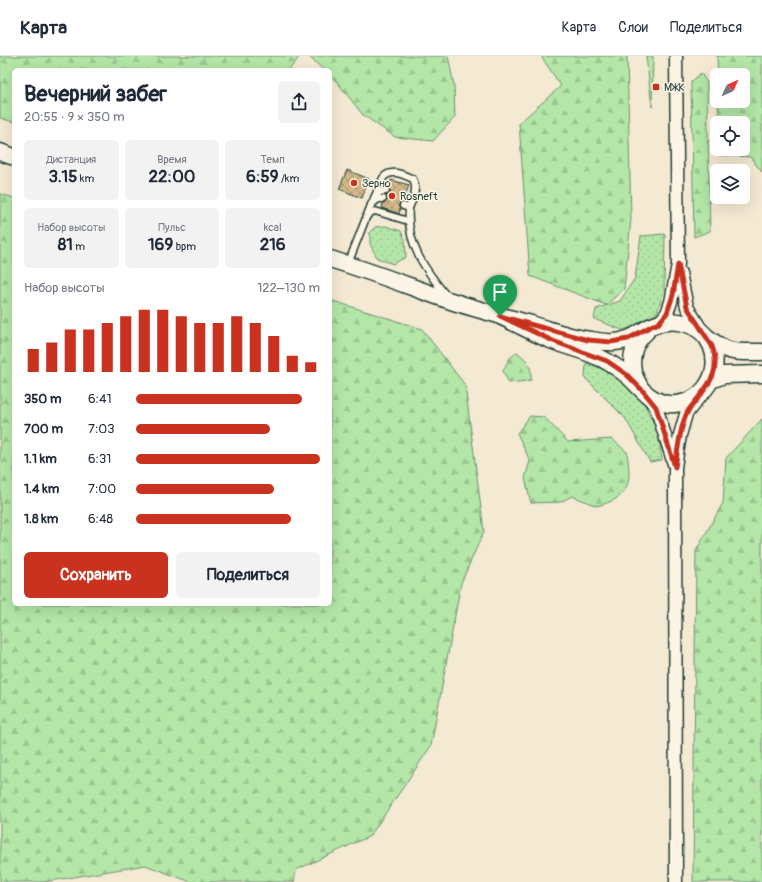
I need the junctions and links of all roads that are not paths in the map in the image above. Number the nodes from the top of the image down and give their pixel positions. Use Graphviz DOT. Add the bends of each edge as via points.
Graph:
graph roads {
  1 [pos="676,56"];
  2 [pos="0,152"];
  3 [pos="12,156"];
  4 [pos="388,184"];
  5 [pos="378,189"];
  6 [pos="409,190"];
  7 [pos="386,191"];
  8 [pos="414,195"];
  9 [pos="374,197"];
  10 [pos="406,197"];
  11 [pos="383,200"];
  12 [pos="371,205"];
  13 [pos="410,205"];
  14 [pos="403,206"];
  15 [pos="367,216"];
  16 [pos="408,222"];
  17 [pos="332,260"];
  18 [pos="348,264"];
  19 [pos="678,264"];
  20 [pos="450,300"];
  21 [pos="500,316"];
  22 [pos="658,324"];
  23 [pos="704,334"];
  24 [pos="762,352"];
  25 [pos="762,374"];
  26 [pos="708,385"];
  27 [pos="643,391"];
  28 [pos="675,467"];
  29 [pos="676,882"];
  1 -- 19 [label="street"];
  2 -- 3 [label="main road"];
  4 -- 5 [label="lane"];
  5 -- 8 [label="lane" via="386,174 396,173 413,180"];
  5 -- 9 [label="lane"];
  6 -- 8 [label="lane"];
  7 -- 9 [label="lane"];
  8 -- 13 [label="lane"];
  9 -- 12 [label="lane"];
  10 -- 13 [label="lane"];
  11 -- 12 [label="lane" via="378,199"];
  12 -- 15 [label="lane"];
  13 -- 14 [label="lane"];
  13 -- 16 [label="lane"];
  15 -- 16 [label="lane" via="375,211"];
  15 -- 18 [label="lane"];
  16 -- 20 [label="lane" via="420,260"];
  17 -- 18 [label="main road"];
  18 -- 20 [label="main road"];
  19 -- 22 [label="street" via="672,302"];
  19 -- 23 [label="street" via="687,307"];
  20 -- 21 [label="main road"];
  21 -- 22 [label="main road" via="588,340 611,342 628,339"];
  21 -- 27 [label="main road" via="553,341 607,361 626,374"];
  22 -- 23 [label="main road" via="683,322"];
  22 -- 27 [label="main road" via="642,335 632,356 634,374"];
  23 -- 24 [label="main road" via="725,350"];
  23 -- 26 [label="main road" via="714,352 715,366"];
  25 -- 26 [label="main road" via="724,375"];
  26 -- 27 [label="main road" via="692,400 677,404 655,400"];
  26 -- 28 [label="street" via="686,414"];
  27 -- 28 [label="street" via="656,407"];
  28 -- 29 [label="street"];
}
